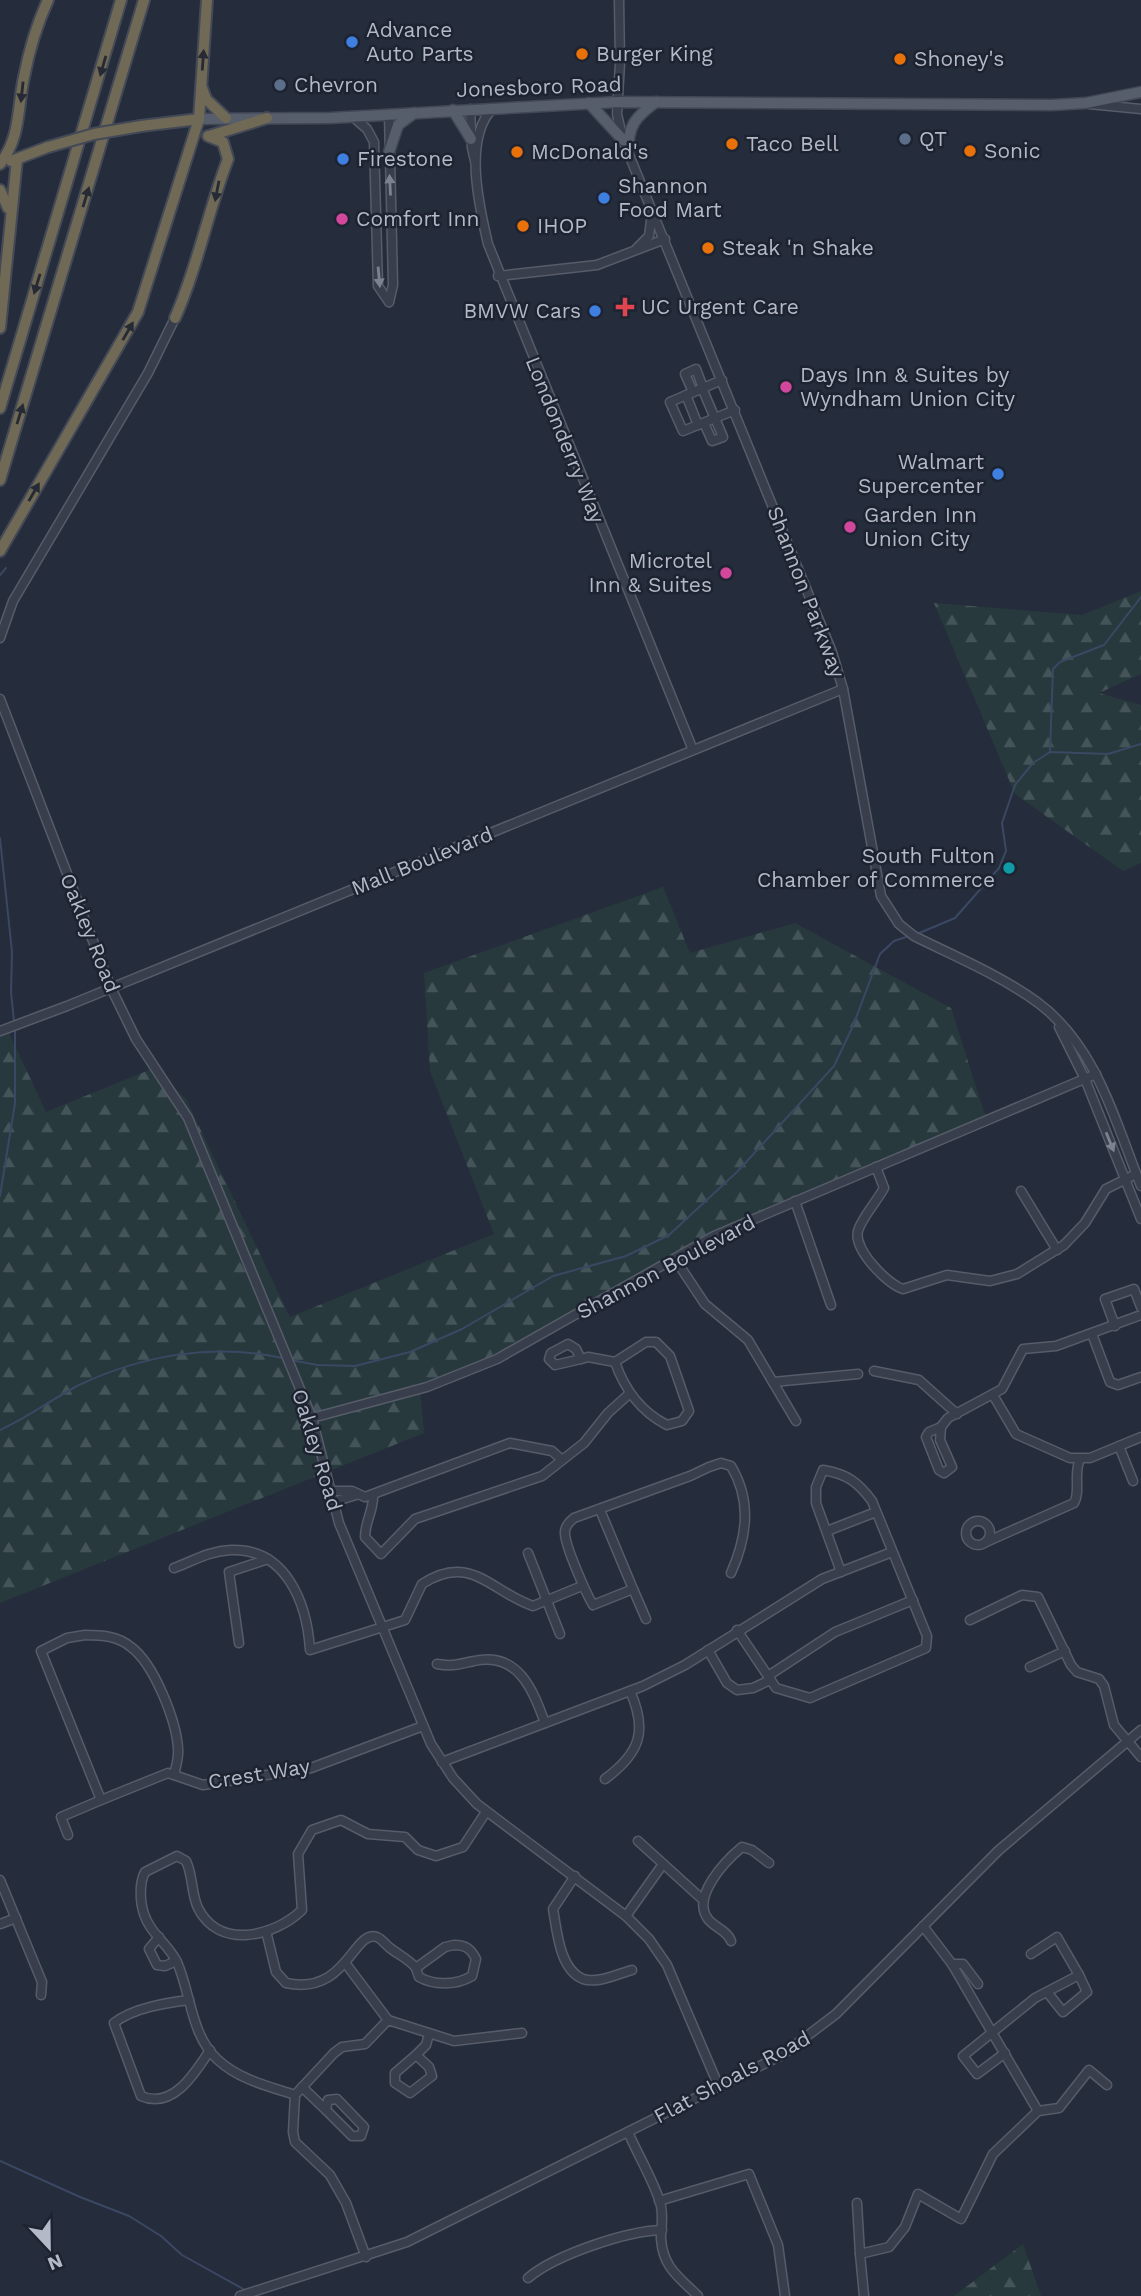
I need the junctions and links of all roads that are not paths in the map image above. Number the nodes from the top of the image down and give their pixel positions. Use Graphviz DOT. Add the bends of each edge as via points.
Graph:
graph roads {
  1 [pos="48,0"];
  2 [pos="121,0"];
  3 [pos="144,0"];
  4 [pos="207,0"];
  5 [pos="619,0"];
  6 [pos="201,85"];
  7 [pos="1141,92"];
  8 [pos="618,102"];
  9 [pos="589,103"];
  10 [pos="656,103"];
  11 [pos="1086,103"];
  12 [pos="470,108"];
  13 [pos="493,108"];
  14 [pos="1141,109"];
  15 [pos="453,110"];
  16 [pos="415,113"];
  17 [pos="389,114"];
  18 [pos="352,116"];
  19 [pos="226,118"];
  20 [pos="267,118"];
  21 [pos="199,119"];
  22 [pos="18,128"];
  23 [pos="208,136"];
  24 [pos="471,139"];
  25 [pos="623,140"];
  26 [pos="190,149"];
  27 [pos="389,152"];
  28 [pos="628,152"];
  29 [pos="29,154"];
  30 [pos="17,159"];
  31 [pos="476,162"];
  32 [pos="0,165"];
  33 [pos="0,190"];
  34 [pos="653,210"];
  35 [pos="9,215"];
  36 [pos="665,239"];
  37 [pos="625,255"];
  38 [pos="498,275"];
  39 [pos="175,318"];
  40 [pos="0,328"];
  41 [pos="722,380"];
  42 [pos="703,388"];
  43 [pos="689,394"];
  44 [pos="0,408"];
  45 [pos="735,410"];
  46 [pos="715,418"];
  47 [pos="701,424"];
  48 [pos="0,480"];
  49 [pos="0,551"];
  50 [pos="0,638"];
  51 [pos="843,689"];
  52 [pos="0,699"];
  53 [pos="693,750"];
  54 [pos="111,988"];
  55 [pos="1053,1015"];
  56 [pos="0,1031"];
  57 [pos="1096,1074"];
  58 [pos="1085,1079"];
  59 [pos="876,1167"];
  60 [pos="1136,1174"];
  61 [pos="1125,1178"];
  62 [pos="1141,1186"];
  63 [pos="1021,1191"];
  64 [pos="795,1201"];
  65 [pos="1141,1219"];
  66 [pos="1057,1250"];
  67 [pos="675,1259"];
  68 [pos="831,1305"];
  69 [pos="1141,1307"];
  70 [pos="1141,1315"];
  71 [pos="1115,1326"];
  72 [pos="1092,1334"];
  73 [pos="581,1359"];
  74 [pos="615,1362"];
  75 [pos="874,1371"];
  76 [pos="858,1374"];
  77 [pos="1141,1377"];
  78 [pos="773,1382"];
  79 [pos="629,1394"];
  80 [pos="993,1395"];
  81 [pos="957,1414"];
  82 [pos="312,1418"];
  83 [pos="796,1421"];
  84 [pos="941,1427"];
  85 [pos="1141,1437"];
  86 [pos="1119,1446"];
  87 [pos="561,1459"];
  88 [pos="1080,1460"];
  89 [pos="1133,1481"];
  90 [pos="331,1491"];
  91 [pos="365,1496"];
  92 [pos="333,1502"];
  93 [pos="600,1510"];
  94 [pos="876,1512"];
  95 [pos="827,1531"];
  96 [pos="986,1542"];
  97 [pos="892,1552"];
  98 [pos="528,1553"];
  99 [pos="268,1559"];
  100 [pos="174,1568"];
  101 [pos="841,1572"];
  102 [pos="731,1573"];
  103 [pos="582,1586"];
  104 [pos="633,1589"];
  105 [pos="914,1600"];
  106 [pos="546,1601"];
  107 [pos="646,1619"];
  108 [pos="970,1620"];
  109 [pos="384,1628"];
  110 [pos="737,1630"];
  111 [pos="560,1634"];
  112 [pos="239,1643"];
  113 [pos="708,1650"];
  114 [pos="1065,1651"];
  115 [pos="437,1664"];
  116 [pos="1030,1667"];
  117 [pos="769,1678"];
  118 [pos="630,1691"];
  119 [pos="545,1723"];
  120 [pos="423,1726"];
  121 [pos="1141,1730"];
  122 [pos="1127,1741"];
  123 [pos="1141,1757"];
  124 [pos="442,1762"];
  125 [pos="174,1775"];
  126 [pos="605,1779"];
  127 [pos="101,1800"];
  128 [pos="486,1812"];
  129 [pos="68,1835"];
  130 [pos="638,1841"];
  131 [pos="769,1863"];
  132 [pos="663,1864"];
  133 [pos="575,1876"];
  134 [pos="0,1880"];
  135 [pos="702,1899"];
  136 [pos="626,1916"];
  137 [pos="16,1918"];
  138 [pos="0,1924"];
  139 [pos="923,1926"];
  140 [pos="265,1931"];
  141 [pos="159,1937"];
  142 [pos="731,1941"];
  143 [pos="1031,1954"];
  144 [pos="176,1961"];
  145 [pos="345,1964"];
  146 [pos="952,1964"];
  147 [pos="416,1968"];
  148 [pos="632,1970"];
  149 [pos="1079,1975"];
  150 [pos="978,1984"];
  151 [pos="1047,1992"];
  152 [pos="41,1996"];
  153 [pos="189,2000"];
  154 [pos="388,2020"];
  155 [pos="522,2033"];
  156 [pos="992,2033"];
  157 [pos="429,2034"];
  158 [pos="210,2050"];
  159 [pos="1005,2053"];
  160 [pos="416,2055"];
  161 [pos="1107,2085"];
  162 [pos="302,2087"];
  163 [pos="719,2087"];
  164 [pos="295,2095"];
  165 [pos="326,2110"];
  166 [pos="1038,2111"];
  167 [pos="628,2132"];
  168 [pos="659,2201"];
  169 [pos="857,2203"];
  170 [pos="662,2230"];
  171 [pos="860,2254"];
  172 [pos="366,2257"];
  173 [pos="528,2278"];
  174 [pos="696,2295"];
  175 [pos="240,2296"];
  176 [pos="785,2296"];
  177 [pos="864,2296"];
  1 -- 22 [label="highway, one-way" via="29,56"];
  2 -- 44 [label="highway, one-way"];
  48 -- 3 [label="highway, one-way"];
  6 -- 4 [label="highway, one-way"];
  5 -- 8 [label="street, Shannon Parkway"];
  6 -- 19 [label="highway" via="206,99"];
  6 -- 21 [label="highway"];
  7 -- 11 [label="main road, Jonesboro Road"];
  8 -- 9 [label="main road, Jonesboro Road"];
  8 -- 10 [label="main road, Jonesboro Road"];
  8 -- 25 [label="street, Shannon Parkway"];
  9 -- 13 [label="main road, Jonesboro Road"];
  9 -- 25 [label="main road"];
  10 -- 11 [label="main road, Jonesboro Road"];
  10 -- 28 [label="main road" via="631,125"];
  11 -- 14 [label="street, Jonesboro Road"];
  12 -- 13 [label="main road, Jonesboro Road"];
  12 -- 15 [label="main road, Jonesboro Road"];
  12 -- 24 [label="street, Londonderry Way"];
  13 -- 31 [label="street, Londonderry Way" via="480,122"];
  15 -- 16 [label="main road, Jonesboro Road"];
  15 -- 24 [label="main road"];
  16 -- 17 [label="main road, Jonesboro Road"];
  16 -- 27 [label="main road" via="397,125"];
  17 -- 18 [label="main road, Jonesboro Road"];
  17 -- 27 [label="street"];
  18 -- 20 [label="main road, Jonesboro Road"];
  18 -- 27 [label="street, one-way" via="374,142 378,286 389,302 393,285"];
  19 -- 20 [label="main road, Jonesboro Road"];
  19 -- 21 [label="main road, Jonesboro Road"];
  20 -- 23 [label="highway"];
  21 -- 26 [label="highway"];
  21 -- 29 [label="highway, Jonesboro Road, bridge" via="94,134"];
  22 -- 29 [label="highway"];
  22 -- 32 [label="highway"];
  23 -- 26 [label="highway"];
  23 -- 39 [label="highway, one-way" via="223,142 228,159 193,277"];
  24 -- 31 [label="street, Londonderry Way"];
  25 -- 28 [label="street, Shannon Parkway"];
  49 -- 26 [label="highway, one-way" via="138,312"];
  28 -- 34 [label="street, Shannon Parkway"];
  29 -- 30 [label="highway, Jonesboro Road"];
  30 -- 32 [label="highway, Jonesboro Road"];
  30 -- 35 [label="highway"];
  31 -- 38 [label="street, Londonderry Way" via="480,211"];
  33 -- 35 [label="highway"];
  34 -- 36 [label="street, Shannon Parkway"];
  34 -- 37 [label="street" via="649,236"];
  35 -- 40 [label="highway"];
  36 -- 37 [label="street"];
  36 -- 41 [label="street, Shannon Parkway"];
  37 -- 38 [label="street" via="597,265"];
  38 -- 53 [label="street, Londonderry Way"];
  39 -- 50 [label="street" via="148,373 13,601"];
  41 -- 42 [label="street"];
  41 -- 45 [label="street, Shannon Parkway"];
  42 -- 43 [label="street"];
  42 -- 43 [label="street" via="696,369 685,374"];
  42 -- 46 [label="street"];
  43 -- 47 [label="street"];
  43 -- 47 [label="street" via="670,402 683,431"];
  45 -- 46 [label="street"];
  45 -- 51 [label="street, Shannon Parkway"];
  46 -- 47 [label="street"];
  46 -- 47 [label="street" via="723,437 712,441"];
  51 -- 53 [label="street, Mall Boulevard"];
  51 -- 55 [label="street, Shannon Parkway" via="876,880 888,909 914,936 1017,989"];
  52 -- 54 [label="street, Oakley Road"];
  53 -- 54 [label="street, Mall Boulevard"];
  54 -- 56 [label="street, Mall Boulevard"];
  54 -- 82 [label="street, Oakley Road" via="136,1039 188,1118"];
  55 -- 57 [label="street, Shannon Parkway"];
  55 -- 58 [label="street, Shannon Parkway"];
  57 -- 58 [label="street, Shannon Boulevard"];
  57 -- 60 [label="street, Shannon Parkway"];
  58 -- 59 [label="street, Shannon Boulevard"];
  58 -- 61 [label="street, Shannon Parkway, one-way"];
  59 -- 64 [label="street, Shannon Boulevard"];
  59 -- 66 [label="street" via="884,1188 859,1228 858,1239 891,1286 912,1287 947,1275 1003,1279"];
  60 -- 61 [label="street"];
  60 -- 62 [label="street, Shannon Parkway"];
  61 -- 65 [label="street, Shannon Parkway"];
  61 -- 66 [label="street" via="1106,1189 1085,1223"];
  63 -- 66 [label="street"];
  64 -- 67 [label="street, Shannon Boulevard" via="722,1232"];
  64 -- 68 [label="street"];
  67 -- 78 [label="street" via="705,1304 748,1340"];
  67 -- 82 [label="street, Shannon Boulevard" via="497,1359 427,1387"];
  69 -- 71 [label="street" via="1134,1289 1105,1299"];
  70 -- 71 [label="street"];
  71 -- 72 [label="street"];
  72 -- 77 [label="street" via="1110,1382 1118,1385"];
  72 -- 80 [label="street" via="1056,1346 1023,1349 1008,1381"];
  73 -- 74 [label="street"];
  74 -- 79 [label="street"];
  74 -- 79 [label="street" via="633,1348 656,1342 670,1356 689,1411 682,1421 667,1424"];
  75 -- 81 [label="street" via="919,1380"];
  76 -- 78 [label="street"];
  78 -- 83 [label="street"];
  79 -- 87 [label="street" via="584,1443"];
  80 -- 81 [label="street"];
  80 -- 88 [label="street" via="1016,1434"];
  81 -- 84 [label="street"];
  82 -- 90 [label="street, Oakley Road"];
  84 -- 84 [label="street" via="940,1440 952,1467 944,1474 926,1437"];
  85 -- 86 [label="street"];
  86 -- 88 [label="street"];
  86 -- 89 [label="street"];
  87 -- 91 [label="street" via="552,1451 510,1443"];
  87 -- 91 [label="street" via="542,1476 415,1519 381,1554 365,1537 374,1508"];
  88 -- 96 [label="street" via="1074,1503"];
  90 -- 91 [label="street"];
  90 -- 92 [label="street, Oakley Road"];
  91 -- 92 [label="street"];
  92 -- 109 [label="street, Oakley Road"];
  93 -- 102 [label="street" via="709,1466 731,1466 741,1482 746,1525"];
  93 -- 103 [label="street" via="574,1518 564,1534"];
  93 -- 104 [label="street"];
  94 -- 95 [label="street"];
  94 -- 95 [label="street" via="860,1484 845,1474 823,1470 814,1496"];
  94 -- 97 [label="street"];
  95 -- 101 [label="street"];
  97 -- 101 [label="street"];
  97 -- 105 [label="street"];
  98 -- 106 [label="street"];
  99 -- 100 [label="street" via="250,1552 222,1551"];
  99 -- 109 [label="street" via="298,1594 310,1650"];
  99 -- 112 [label="street" via="229,1572"];
  101 -- 110 [label="street"];
  103 -- 104 [label="street" via="593,1605"];
  103 -- 106 [label="street"];
  104 -- 107 [label="street"];
  105 -- 117 [label="street" via="835,1633"];
  105 -- 117 [label="street" via="927,1636 926,1648 810,1698 776,1688"];
  106 -- 109 [label="street" via="533,1606 485,1578 447,1573 422,1584 405,1620"];
  106 -- 111 [label="street"];
  108 -- 114 [label="street" via="1032,1594 1041,1601"];
  109 -- 120 [label="street, Oakley Road"];
  110 -- 113 [label="street"];
  110 -- 117 [label="street"];
  113 -- 117 [label="street" via="727,1683 737,1690 753,1688"];
  113 -- 118 [label="street"];
  114 -- 116 [label="street"];
  114 -- 122 [label="street" via="1077,1672 1099,1679 1104,1686 1114,1725"];
  115 -- 119 [label="street" via="454,1668 492,1659 512,1666 531,1687"];
  118 -- 119 [label="street"];
  118 -- 126 [label="street" via="641,1728 629,1760"];
  119 -- 124 [label="street"];
  120 -- 124 [label="street, Oakley Road"];
  120 -- 125 [label="street, Crest Way" via="311,1768 203,1785"];
  121 -- 122 [label="street, Flat Shoals Road"];
  122 -- 123 [label="street"];
  122 -- 139 [label="street, Flat Shoals Road" via="999,1850"];
  124 -- 128 [label="street, Oakley Road"];
  125 -- 127 [label="street" via="168,1773"];
  125 -- 127 [label="street" via="176,1738 162,1693 138,1652 114,1637 67,1638 41,1651"];
  127 -- 129 [label="street" via="61,1817"];
  128 -- 133 [label="street, Oakley Road"];
  128 -- 140 [label="street" via="463,1847 436,1856 418,1850 405,1837 368,1834 341,1820 312,1830 298,1854 302,1910"];
  130 -- 132 [label="street"];
  131 -- 135 [label="street" via="742,1846 726,1859"];
  132 -- 135 [label="street"];
  132 -- 136 [label="street"];
  133 -- 136 [label="street, Oakley Road"];
  133 -- 148 [label="street" via="553,1909 560,1947 571,1969 583,1979 598,1980"];
  134 -- 137 [label="street"];
  135 -- 142 [label="street" via="708,1919"];
  136 -- 163 [label="street, Oakley Road" via="667,1965"];
  137 -- 138 [label="street"];
  137 -- 152 [label="street" via="42,1982"];
  139 -- 146 [label="street"];
  139 -- 163 [label="street, Flat Shoals Road" via="815,2033"];
  140 -- 141 [label="street" via="237,1937 213,1926 197,1905 186,1860 177,1857 142,1876 144,1913"];
  140 -- 145 [label="street" via="276,1972 286,1983 323,1981"];
  141 -- 144 [label="street"];
  141 -- 144 [label="street" via="149,1949 158,1965"];
  143 -- 149 [label="street" via="1057,1937"];
  144 -- 153 [label="street"];
  145 -- 147 [label="street" via="361,1941 379,1937"];
  145 -- 154 [label="street"];
  146 -- 150 [label="street" via="962,1964"];
  146 -- 156 [label="street"];
  147 -- 147 [label="street" via="427,1982 464,1981 472,1976 476,1959 464,1945 454,1945"];
  149 -- 151 [label="street"];
  149 -- 151 [label="street" via="1087,1992 1063,2012"];
  151 -- 156 [label="street"];
  153 -- 158 [label="street"];
  153 -- 158 [label="street" via="157,2006 114,2023 141,2096 149,2100 169,2097 192,2078"];
  154 -- 157 [label="street"];
  154 -- 162 [label="street" via="365,2044 342,2047"];
  155 -- 157 [label="street" via="454,2041"];
  156 -- 159 [label="street"];
  156 -- 159 [label="street" via="963,2056 977,2074"];
  157 -- 160 [label="street"];
  158 -- 164 [label="street" via="247,2080"];
  159 -- 166 [label="street"];
  160 -- 160 [label="street" via="395,2074 395,2083 410,2093 432,2076"];
  161 -- 166 [label="street" via="1089,2070 1059,2108"];
  162 -- 164 [label="street"];
  162 -- 165 [label="street"];
  163 -- 167 [label="street, Flat Shoals Road"];
  164 -- 172 [label="street" via="295,2142 330,2175"];
  165 -- 165 [label="street" via="352,2136 361,2136 364,2127 337,2099 328,2100"];
  166 -- 171 [label="street" via="993,2154 961,2219 918,2194 905,2227 889,2247"];
  167 -- 168 [label="street"];
  167 -- 172 [label="street, Flat Shoals Road" via="433,2230"];
  168 -- 170 [label="street"];
  168 -- 176 [label="street" via="749,2174 778,2245"];
  169 -- 171 [label="street"];
  170 -- 173 [label="street" via="607,2243 543,2266"];
  170 -- 174 [label="street" via="664,2260"];
  171 -- 177 [label="street"];
  172 -- 175 [label="street, Flat Shoals Road"];
}
